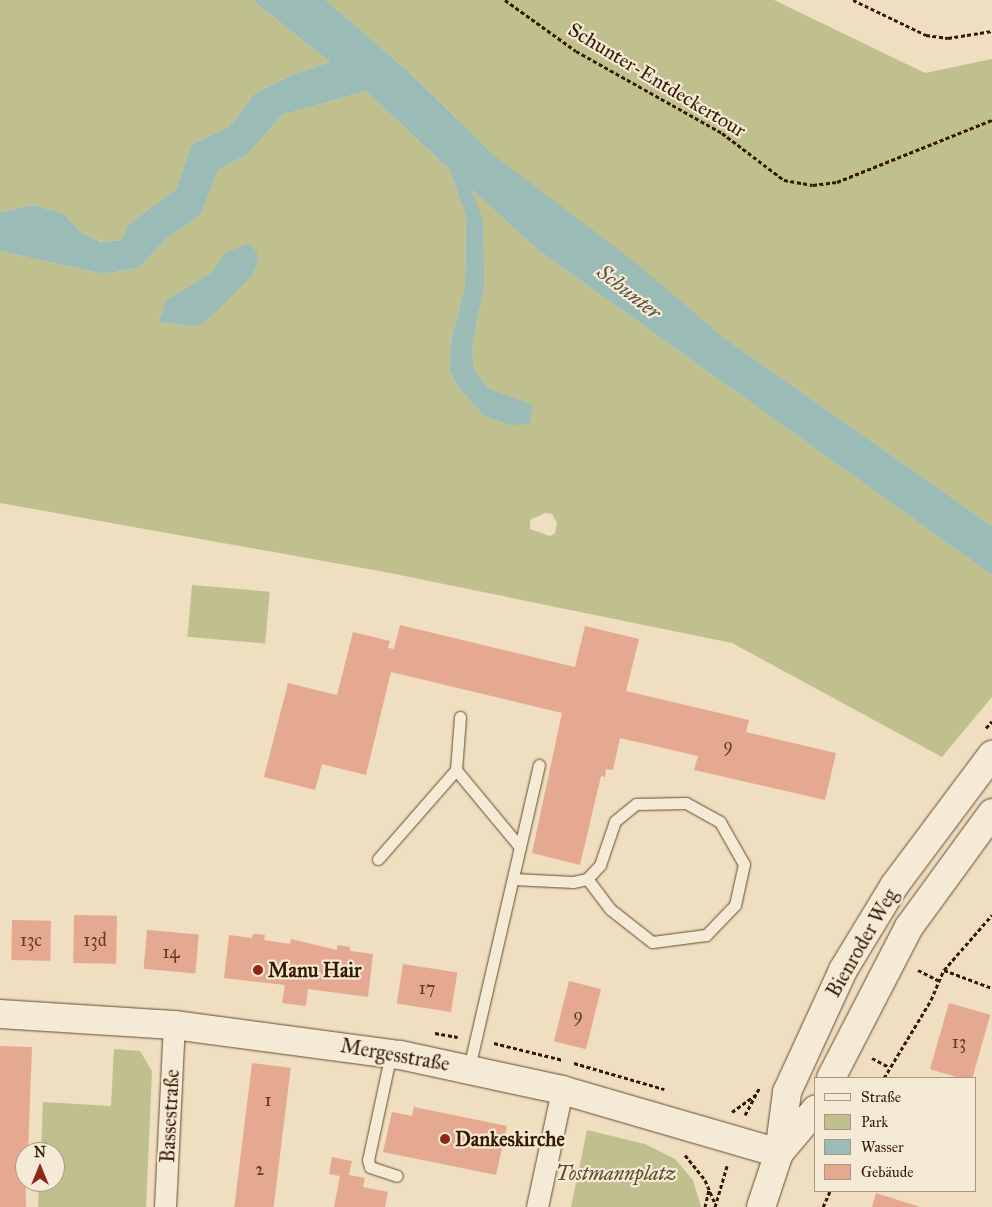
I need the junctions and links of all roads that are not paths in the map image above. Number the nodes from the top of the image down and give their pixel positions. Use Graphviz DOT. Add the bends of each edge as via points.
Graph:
graph roads {
  1 [pos="460,716"];
  2 [pos="992,755"];
  3 [pos="539,765"];
  4 [pos="456,770"];
  5 [pos="992,814"];
  6 [pos="520,847"];
  7 [pos="378,859"];
  8 [pos="513,879"];
  9 [pos="588,879"];
  10 [pos="0,1014"];
  11 [pos="174,1025"];
  12 [pos="391,1053"];
  13 [pos="469,1068"];
  14 [pos="832,1077"];
  15 [pos="562,1090"];
  16 [pos="814,1112"];
  17 [pos="779,1153"];
  18 [pos="396,1176"];
  19 [pos="165,1207"];
  20 [pos="537,1207"];
  21 [pos="761,1207"];
  1 -- 4 [label="lane"];
  2 -- 17 [label="main road, Bienroder Weg" via="894,886 843,970 787,1092"];
  3 -- 6 [label="lane"];
  4 -- 6 [label="lane"];
  4 -- 7 [label="lane"];
  5 -- 14 [label="main road, Bienroder Weg" via="909,927"];
  6 -- 8 [label="lane"];
  8 -- 9 [label="lane" via="573,882"];
  8 -- 13 [label="lane"];
  9 -- 9 [label="lane" via="600,864 615,821 636,804 686,803 720,822 744,864 735,905 706,935 652,942 610,909"];
  10 -- 11 [label="main road, Mergesstraße"];
  11 -- 12 [label="main road, Mergesstraße"];
  11 -- 19 [label="street, Bassestraße"];
  12 -- 13 [label="main road, Mergesstraße"];
  12 -- 18 [label="lane" via="368,1160 370,1167"];
  13 -- 15 [label="main road, Mergesstraße"];
  15 -- 17 [label="main road, Mergesstraße"];
  15 -- 20 [label="street"];
  16 -- 17 [label="main road, Bienroder Weg"];
  17 -- 21 [label="main road, Bienroder Weg"];
}
